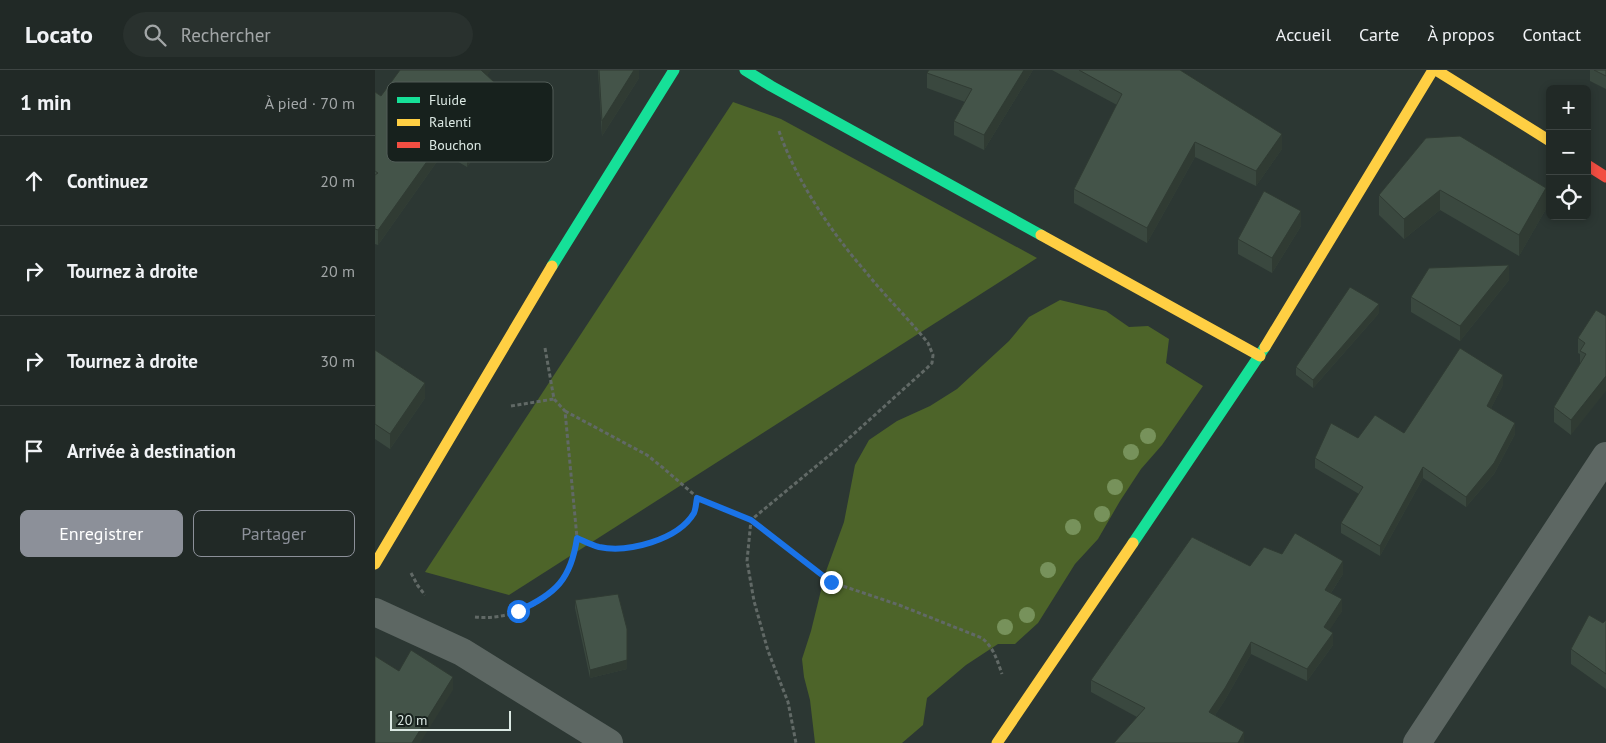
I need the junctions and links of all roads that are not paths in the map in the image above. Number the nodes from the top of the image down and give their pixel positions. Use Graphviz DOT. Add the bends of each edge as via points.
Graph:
graph roads {
  1 [pos="674,70"];
  2 [pos="745,70"];
  3 [pos="1435,70"];
  4 [pos="1546,139"];
  5 [pos="1591,168"];
  6 [pos="1606,177"];
  7 [pos="1260,356"];
  8 [pos="1606,456"];
  9 [pos="375,564"];
  10 [pos="375,612"];
  11 [pos="609,743"];
  12 [pos="997,743"];
  13 [pos="1417,743"];
  1 -- 9 [label="street" via="544,278"];
  2 -- 7 [label="street"];
  3 -- 4 [label="street"];
  3 -- 7 [label="street"];
  5 -- 6 [label="street"];
  7 -- 12 [label="street"];
  8 -- 13 [label="street"];
  10 -- 11 [label="street" via="462,652"];
}
